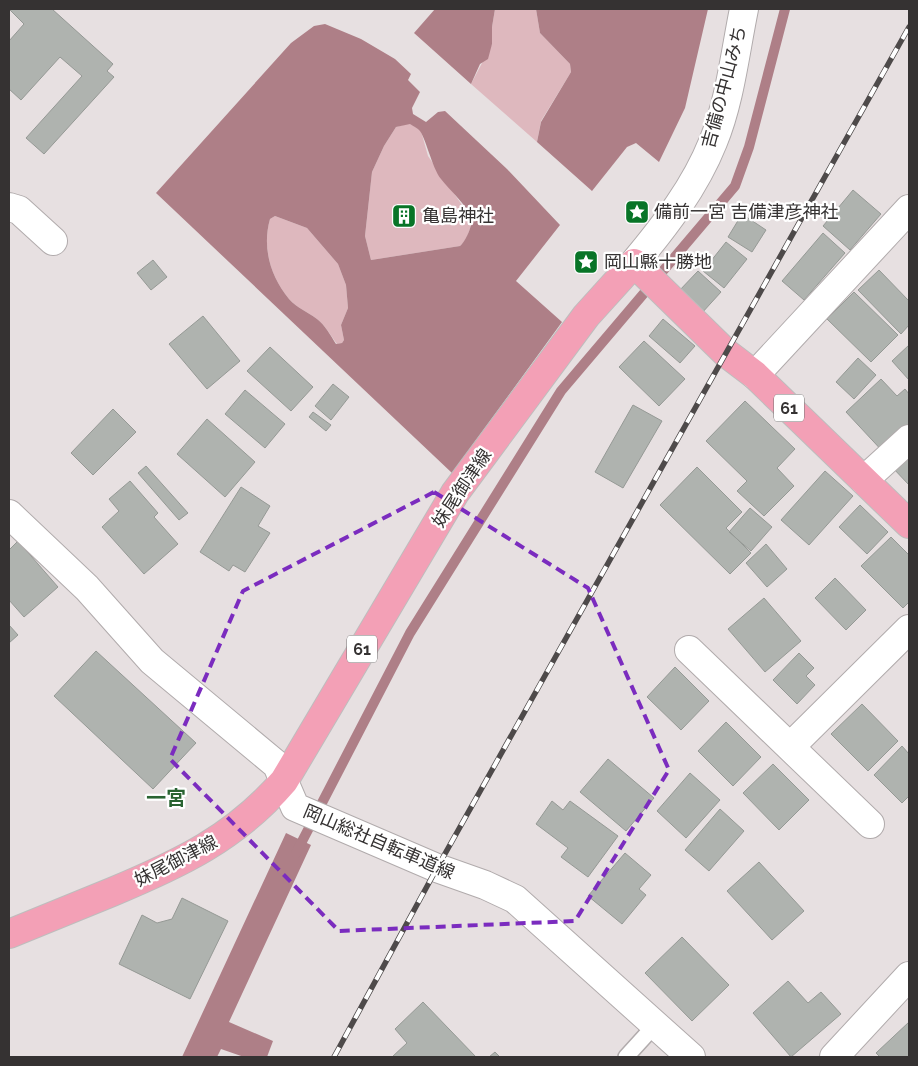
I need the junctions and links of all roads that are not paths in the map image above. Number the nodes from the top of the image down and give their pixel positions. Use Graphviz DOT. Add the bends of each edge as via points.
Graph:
graph roads {
  1 [pos="744,9"];
  2 [pos="9,207"];
  3 [pos="909,209"];
  4 [pos="52,240"];
  5 [pos="639,268"];
  6 [pos="755,375"];
  7 [pos="909,439"];
  8 [pos="864,480"];
  9 [pos="9,514"];
  10 [pos="909,524"];
  11 [pos="909,629"];
  12 [pos="689,650"];
  13 [pos="790,747"];
  14 [pos="284,781"];
  15 [pos="870,824"];
  16 [pos="9,934"];
  17 [pos="909,976"];
  18 [pos="656,1024"];
  19 [pos="626,1057"];
  20 [pos="691,1057"];
  21 [pos="834,1057"];
  1 -- 5 [label="main road, 吉備の中山みち" via="714,142 692,186 654,239"];
  2 -- 4 [label="main road" via="19,210"];
  3 -- 6 [label="main road"];
  5 -- 6 [label="main road, 61" via="726,353"];
  5 -- 14 [label="main road, 妹尾御津線 / 61" via="586,316 455,493"];
  6 -- 8 [label="main road, 61"];
  7 -- 8 [label="main road"];
  8 -- 10 [label="main road, 61"];
  9 -- 14 [label="main road, 岡山総社自転車道線" via="86,588 152,661 276,765"];
  11 -- 13 [label="main road"];
  12 -- 13 [label="main road"];
  13 -- 15 [label="main road"];
  14 -- 16 [label="main road, 妹尾御津線 / 61" via="254,812 198,853 170,868"];
  14 -- 18 [label="main road, 岡山総社自転車道線" via="295,807 515,900"];
  17 -- 21 [label="main road"];
  18 -- 19 [label="lane"];
  18 -- 20 [label="main road, 岡山総社自転車道線"];
}
